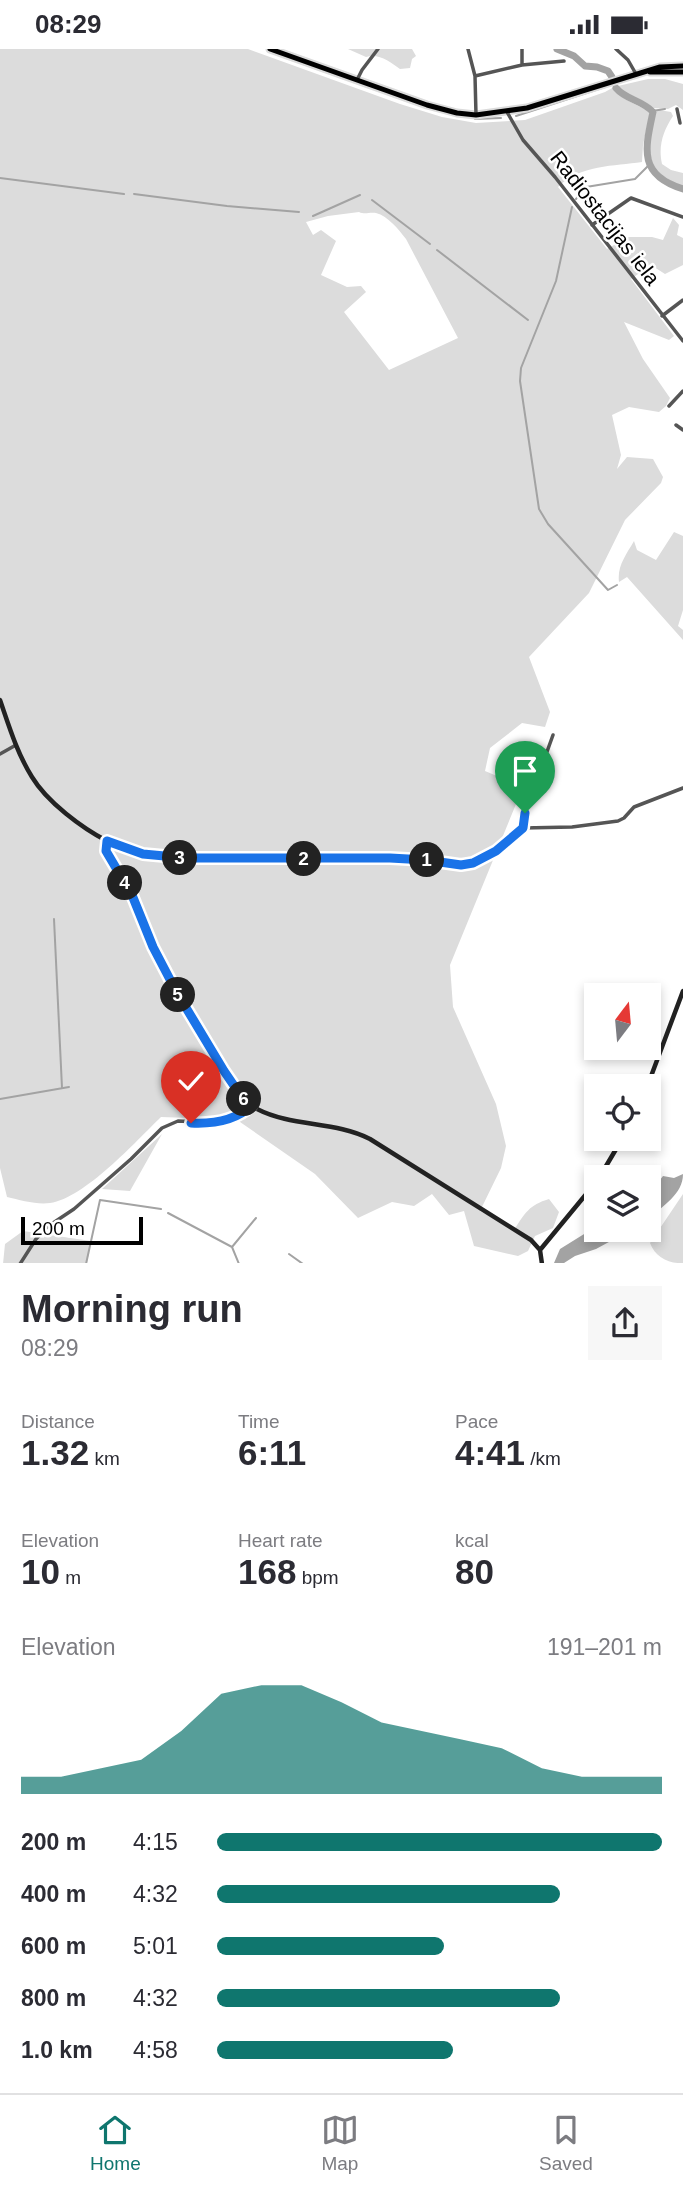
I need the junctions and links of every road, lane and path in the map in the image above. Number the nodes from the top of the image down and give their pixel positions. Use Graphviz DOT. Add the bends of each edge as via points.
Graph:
graph roads {
  1 [pos="270,49"];
  2 [pos="379,49"];
  3 [pos="468,49"];
  4 [pos="522,49"];
  5 [pos="616,49"];
  6 [pos="564,61"];
  7 [pos="522,65"];
  8 [pos="683,66"];
  9 [pos="646,72"];
  10 [pos="683,72"];
  11 [pos="636,74"];
  12 [pos="475,76"];
  13 [pos="357,80"];
  14 [pos="507,112"];
  15 [pos="679,112"];
  16 [pos="476,115"];
  17 [pos="680,123"];
  18 [pos="683,217"];
  19 [pos="592,225"];
  20 [pos="683,300"];
  21 [pos="662,316"];
  22 [pos="683,341"];
  23 [pos="683,391"];
  24 [pos="669,405"];
  25 [pos="676,425"];
  26 [pos="683,430"];
  27 [pos="0,700"];
  28 [pos="553,735"];
  29 [pos="16,745"];
  30 [pos="0,754"];
  31 [pos="683,788"];
  32 [pos="523,828"];
  33 [pos="107,841"];
  34 [pos="683,991"];
  35 [pos="652,1074"];
  36 [pos="251,1106"];
  37 [pos="584,1196"];
  38 [pos="540,1249"];
  39 [pos="20,1263"];
  40 [pos="542,1263"];
  1 -- 13 [label="main road"];
  2 -- 13 [label="street"];
  3 -- 12 [label="street"];
  4 -- 7 [label="street"];
  5 -- 11 [label="street"];
  6 -- 7 [label="street"];
  7 -- 12 [label="street"];
  8 -- 9 [label="main road"];
  9 -- 10 [label="main road"];
  9 -- 11 [label="main road"];
  11 -- 14 [label="main road"];
  12 -- 16 [label="street"];
  13 -- 16 [label="main road" via="437,108"];
  14 -- 16 [label="main road"];
  14 -- 19 [label="street, Radiostacijas iela" via="523,140"];
  15 -- 17 [label="street"];
  18 -- 19 [label="street" via="631,198"];
  19 -- 21 [label="street, Radiostacijas iela"];
  20 -- 21 [label="street"];
  21 -- 22 [label="street, Radiostacijas iela"];
  23 -- 24 [label="street"];
  25 -- 26 [label="street"];
  27 -- 29 [label="street"];
  28 -- 32 [label="street"];
  29 -- 30 [label="street"];
  29 -- 33 [label="street" via="34,780 59,807"];
  31 -- 32 [label="street" via="634,807 624,818 608,823"];
  32 -- 33 [label="street" via="496,851 461,865 368,858 186,858 143,854"];
  33 -- 36 [label="street" via="106,851 136,903 170,981 224,1071"];
  34 -- 35 [label="street"];
  36 -- 38 [label="street" via="370,1139"];
  36 -- 39 [label="street" via="217,1123 178,1121 162,1128 74,1209 47,1227"];
  37 -- 38 [label="street"];
  38 -- 40 [label="street"];
}
